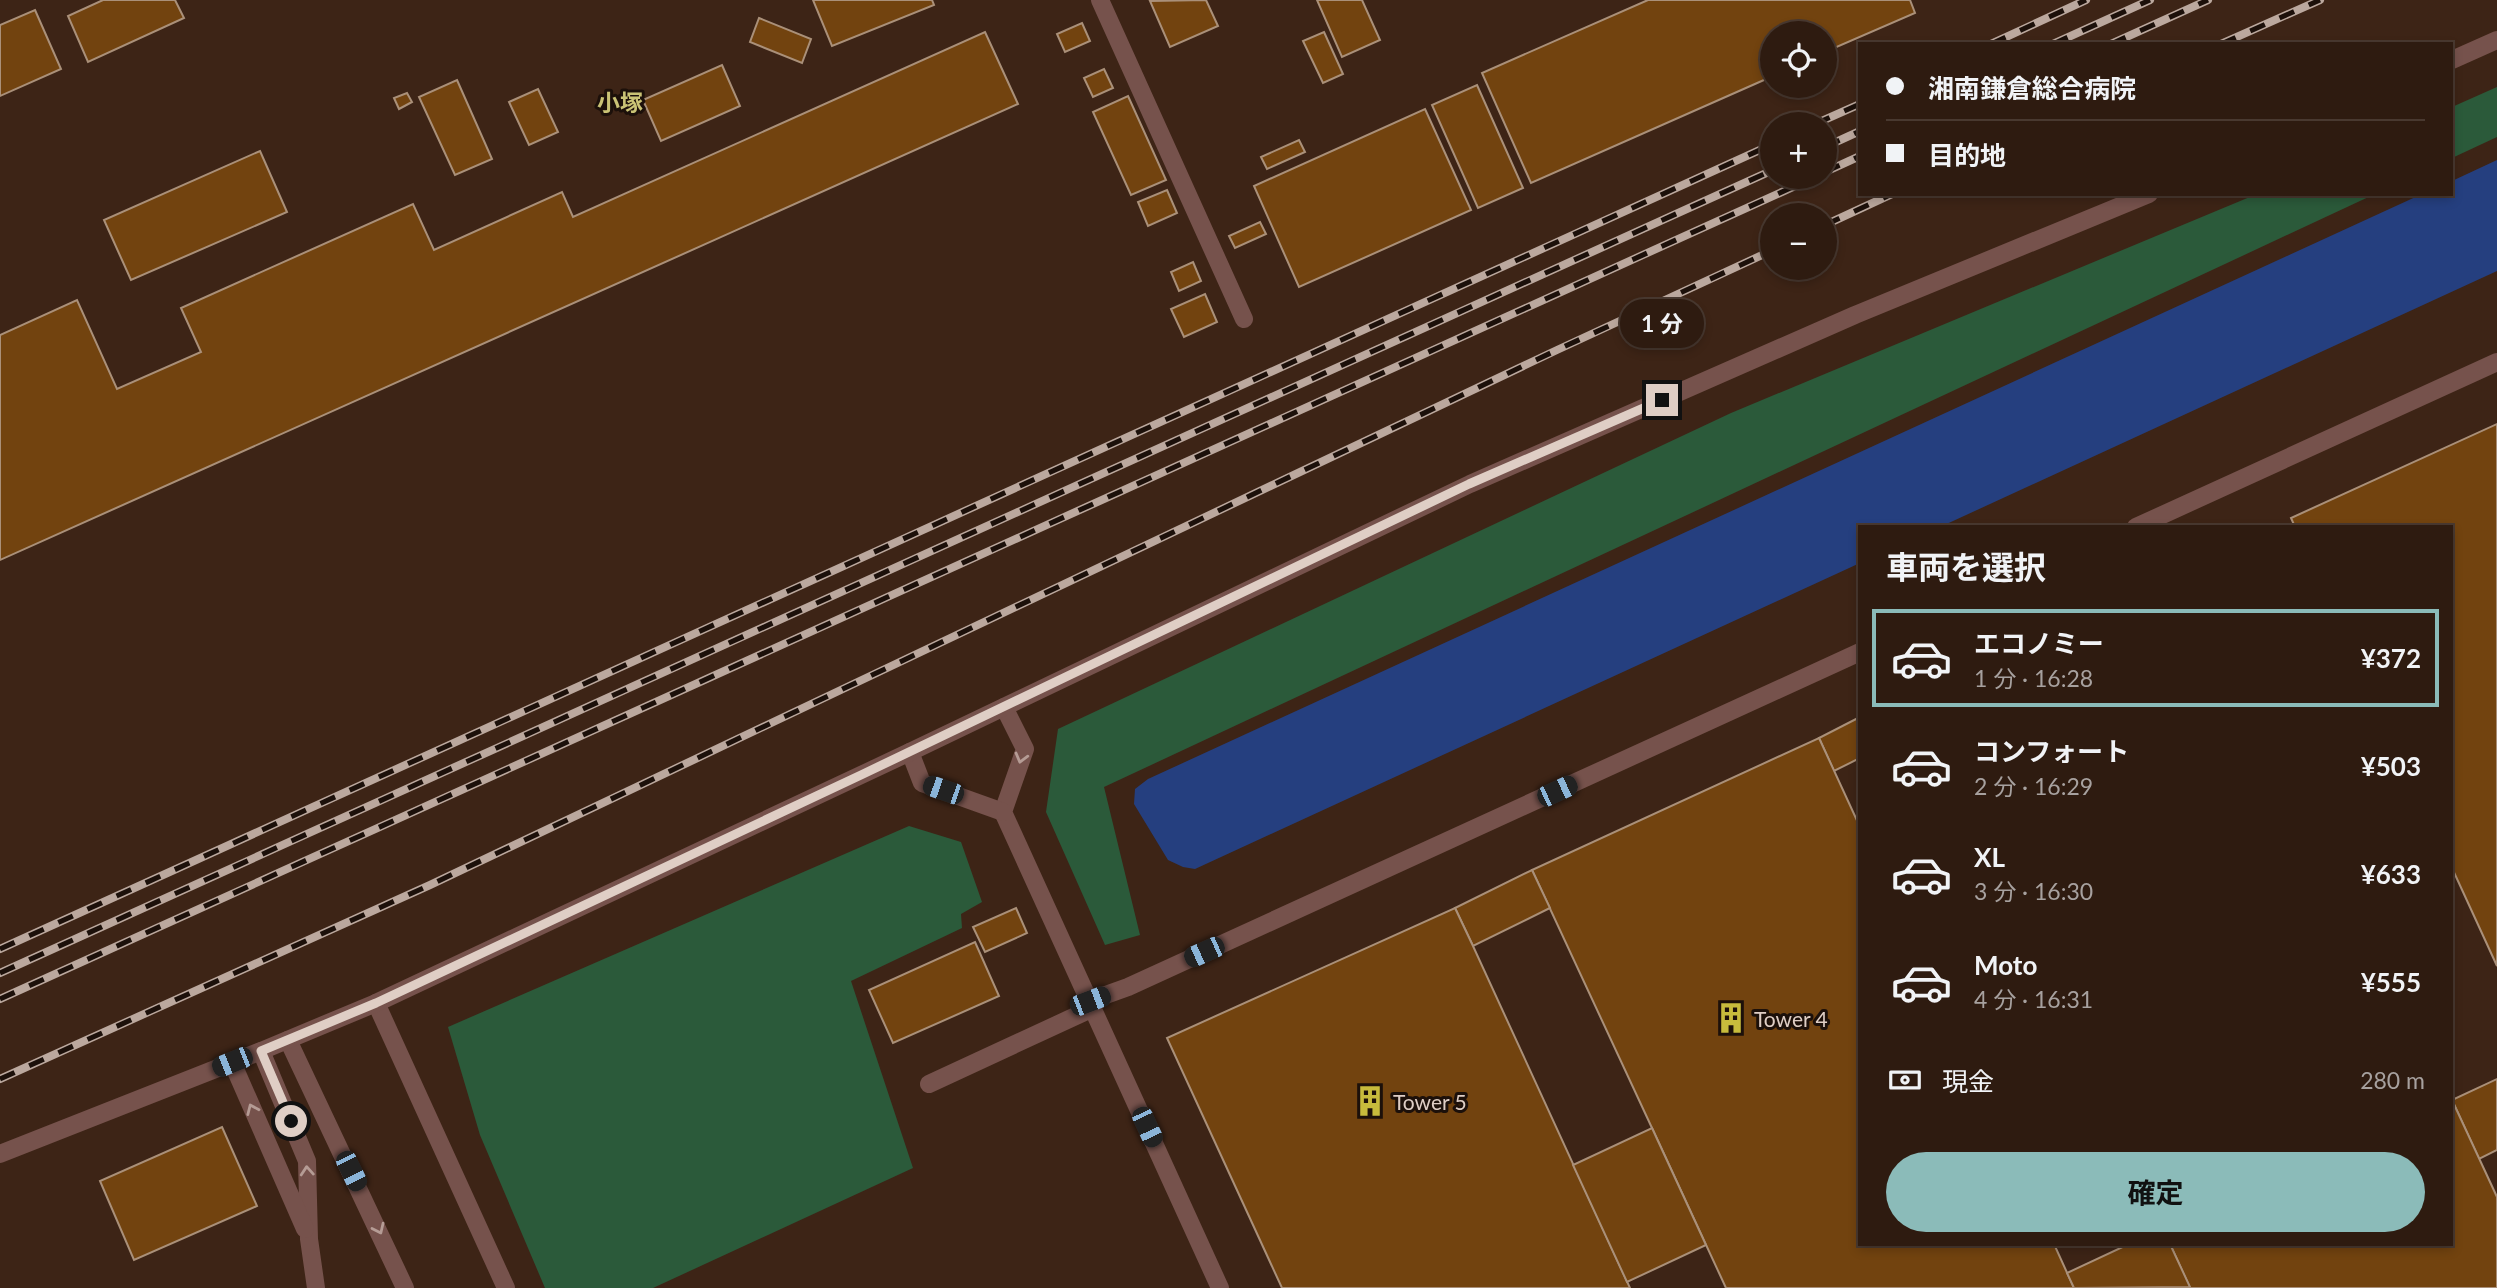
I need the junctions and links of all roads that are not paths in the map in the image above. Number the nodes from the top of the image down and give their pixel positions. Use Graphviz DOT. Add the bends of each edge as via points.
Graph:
graph roads {
  1 [pos="1100,0"];
  2 [pos="2497,40"];
  3 [pos="2453,60"];
  4 [pos="2144,196"];
  5 [pos="1244,319"];
  6 [pos="2497,362"];
  7 [pos="2140,525"];
  8 [pos="1858,653"];
  9 [pos="1004,707"];
  10 [pos="910,752"];
  11 [pos="1003,812"];
  12 [pos="376,1003"];
  13 [pos="1091,1005"];
  14 [pos="288,1040"];
  15 [pos="261,1051"];
  16 [pos="232,1062"];
  17 [pos="929,1084"];
  18 [pos="0,1154"];
  19 [pos="309,1239"];
  20 [pos="316,1288"];
  21 [pos="405,1288"];
  22 [pos="506,1288"];
  23 [pos="1220,1288"];
  1 -- 5 [label="street"];
  2 -- 3 [label="street"];
  4 -- 9 [label="street" via="1855,315 1469,484"];
  6 -- 7 [label="street"];
  8 -- 13 [label="street"];
  9 -- 10 [label="street"];
  9 -- 11 [label="street, one-way" via="1025,749"];
  10 -- 11 [label="street" via="922,783"];
  10 -- 12 [label="street"];
  11 -- 13 [label="street"];
  12 -- 14 [label="street"];
  12 -- 22 [label="street"];
  13 -- 17 [label="street"];
  13 -- 23 [label="street"];
  14 -- 15 [label="street"];
  14 -- 21 [label="street, one-way"];
  15 -- 16 [label="street"];
  19 -- 15 [label="street, one-way" via="307,1161"];
  16 -- 18 [label="street"];
  19 -- 16 [label="street, one-way"];
  19 -- 20 [label="street"];
}
